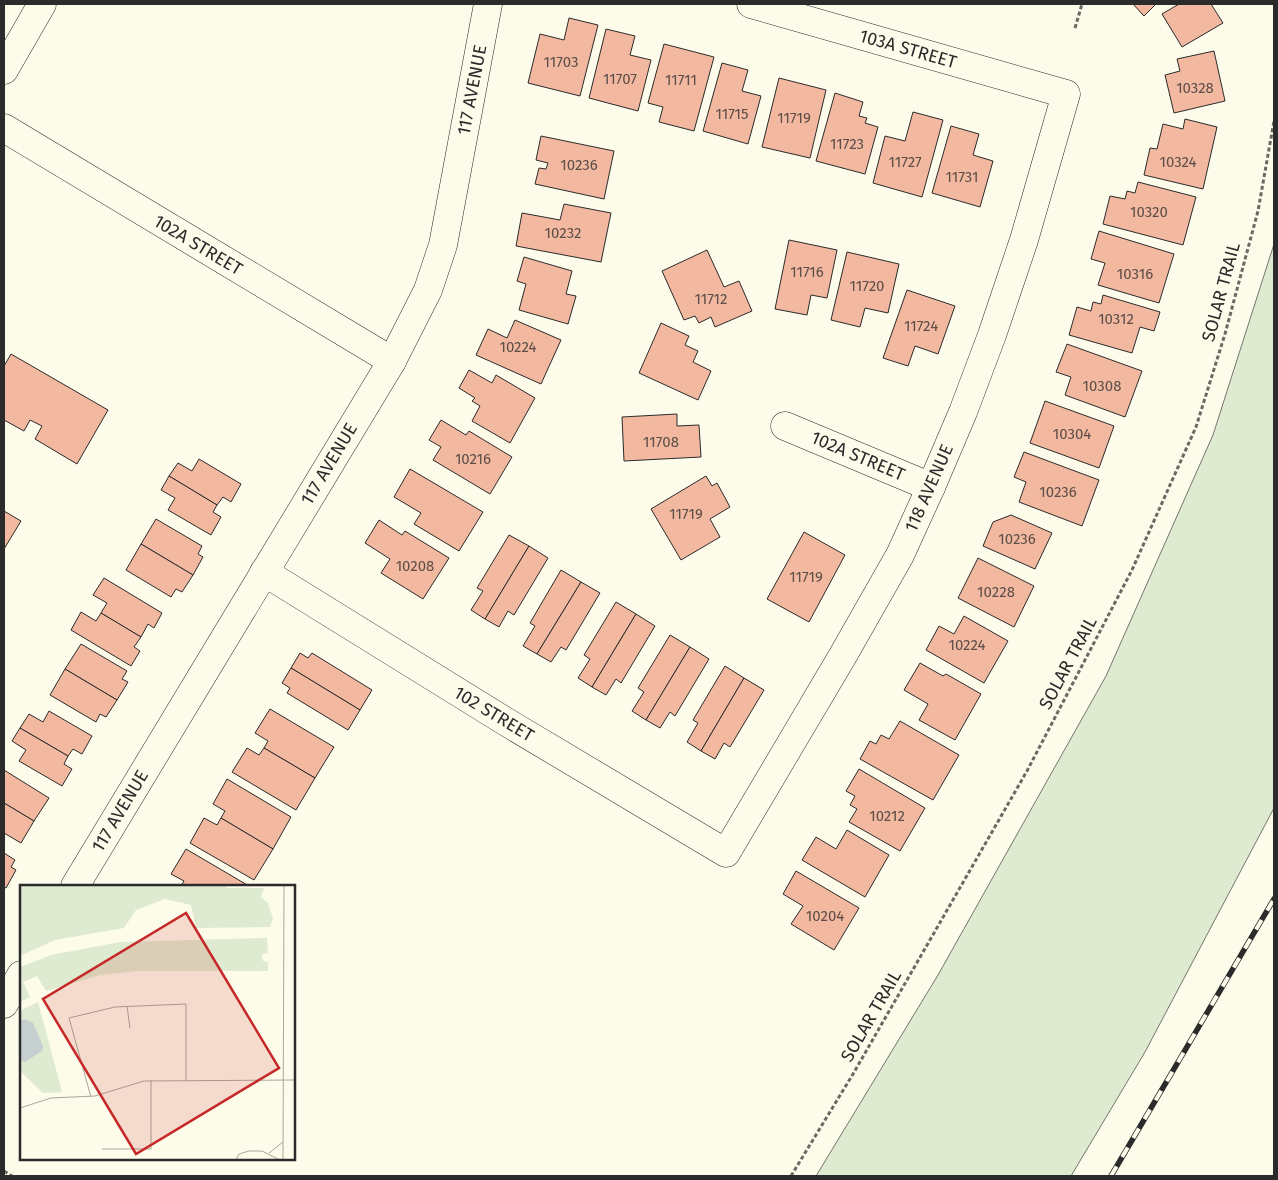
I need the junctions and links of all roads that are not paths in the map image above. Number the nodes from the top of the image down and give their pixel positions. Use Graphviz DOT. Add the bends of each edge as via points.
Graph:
graph roads {
  1 [pos="42,4"];
  2 [pos="488,4"];
  3 [pos="751,4"];
  4 [pos="4,70"];
  5 [pos="1066,94"];
  6 [pos="4,128"];
  7 [pos="392,361"];
  8 [pos="785,426"];
  9 [pos="931,487"];
  10 [pos="264,572"];
  11 [pos="726,853"];
  12 [pos="76,885"];
  13 [pos="20,977"];
  14 [pos="4,1004"];
  1 -- 4 [label="street"];
  2 -- 7 [label="street, 117 AVENUE" via="442,245 428,290"];
  3 -- 5 [label="street, 103A STREET"];
  5 -- 9 [label="street, 118 AVENUE" via="1024,240 992,335"];
  6 -- 7 [label="street, 102A STREET"];
  7 -- 10 [label="street, 117 AVENUE"];
  8 -- 9 [label="street, 102A STREET"];
  9 -- 11 [label="street, 118 AVENUE" via="900,555"];
  10 -- 11 [label="street, 102 STREET"];
  10 -- 12 [label="street, 117 AVENUE"];
  13 -- 14 [label="street"];
}
